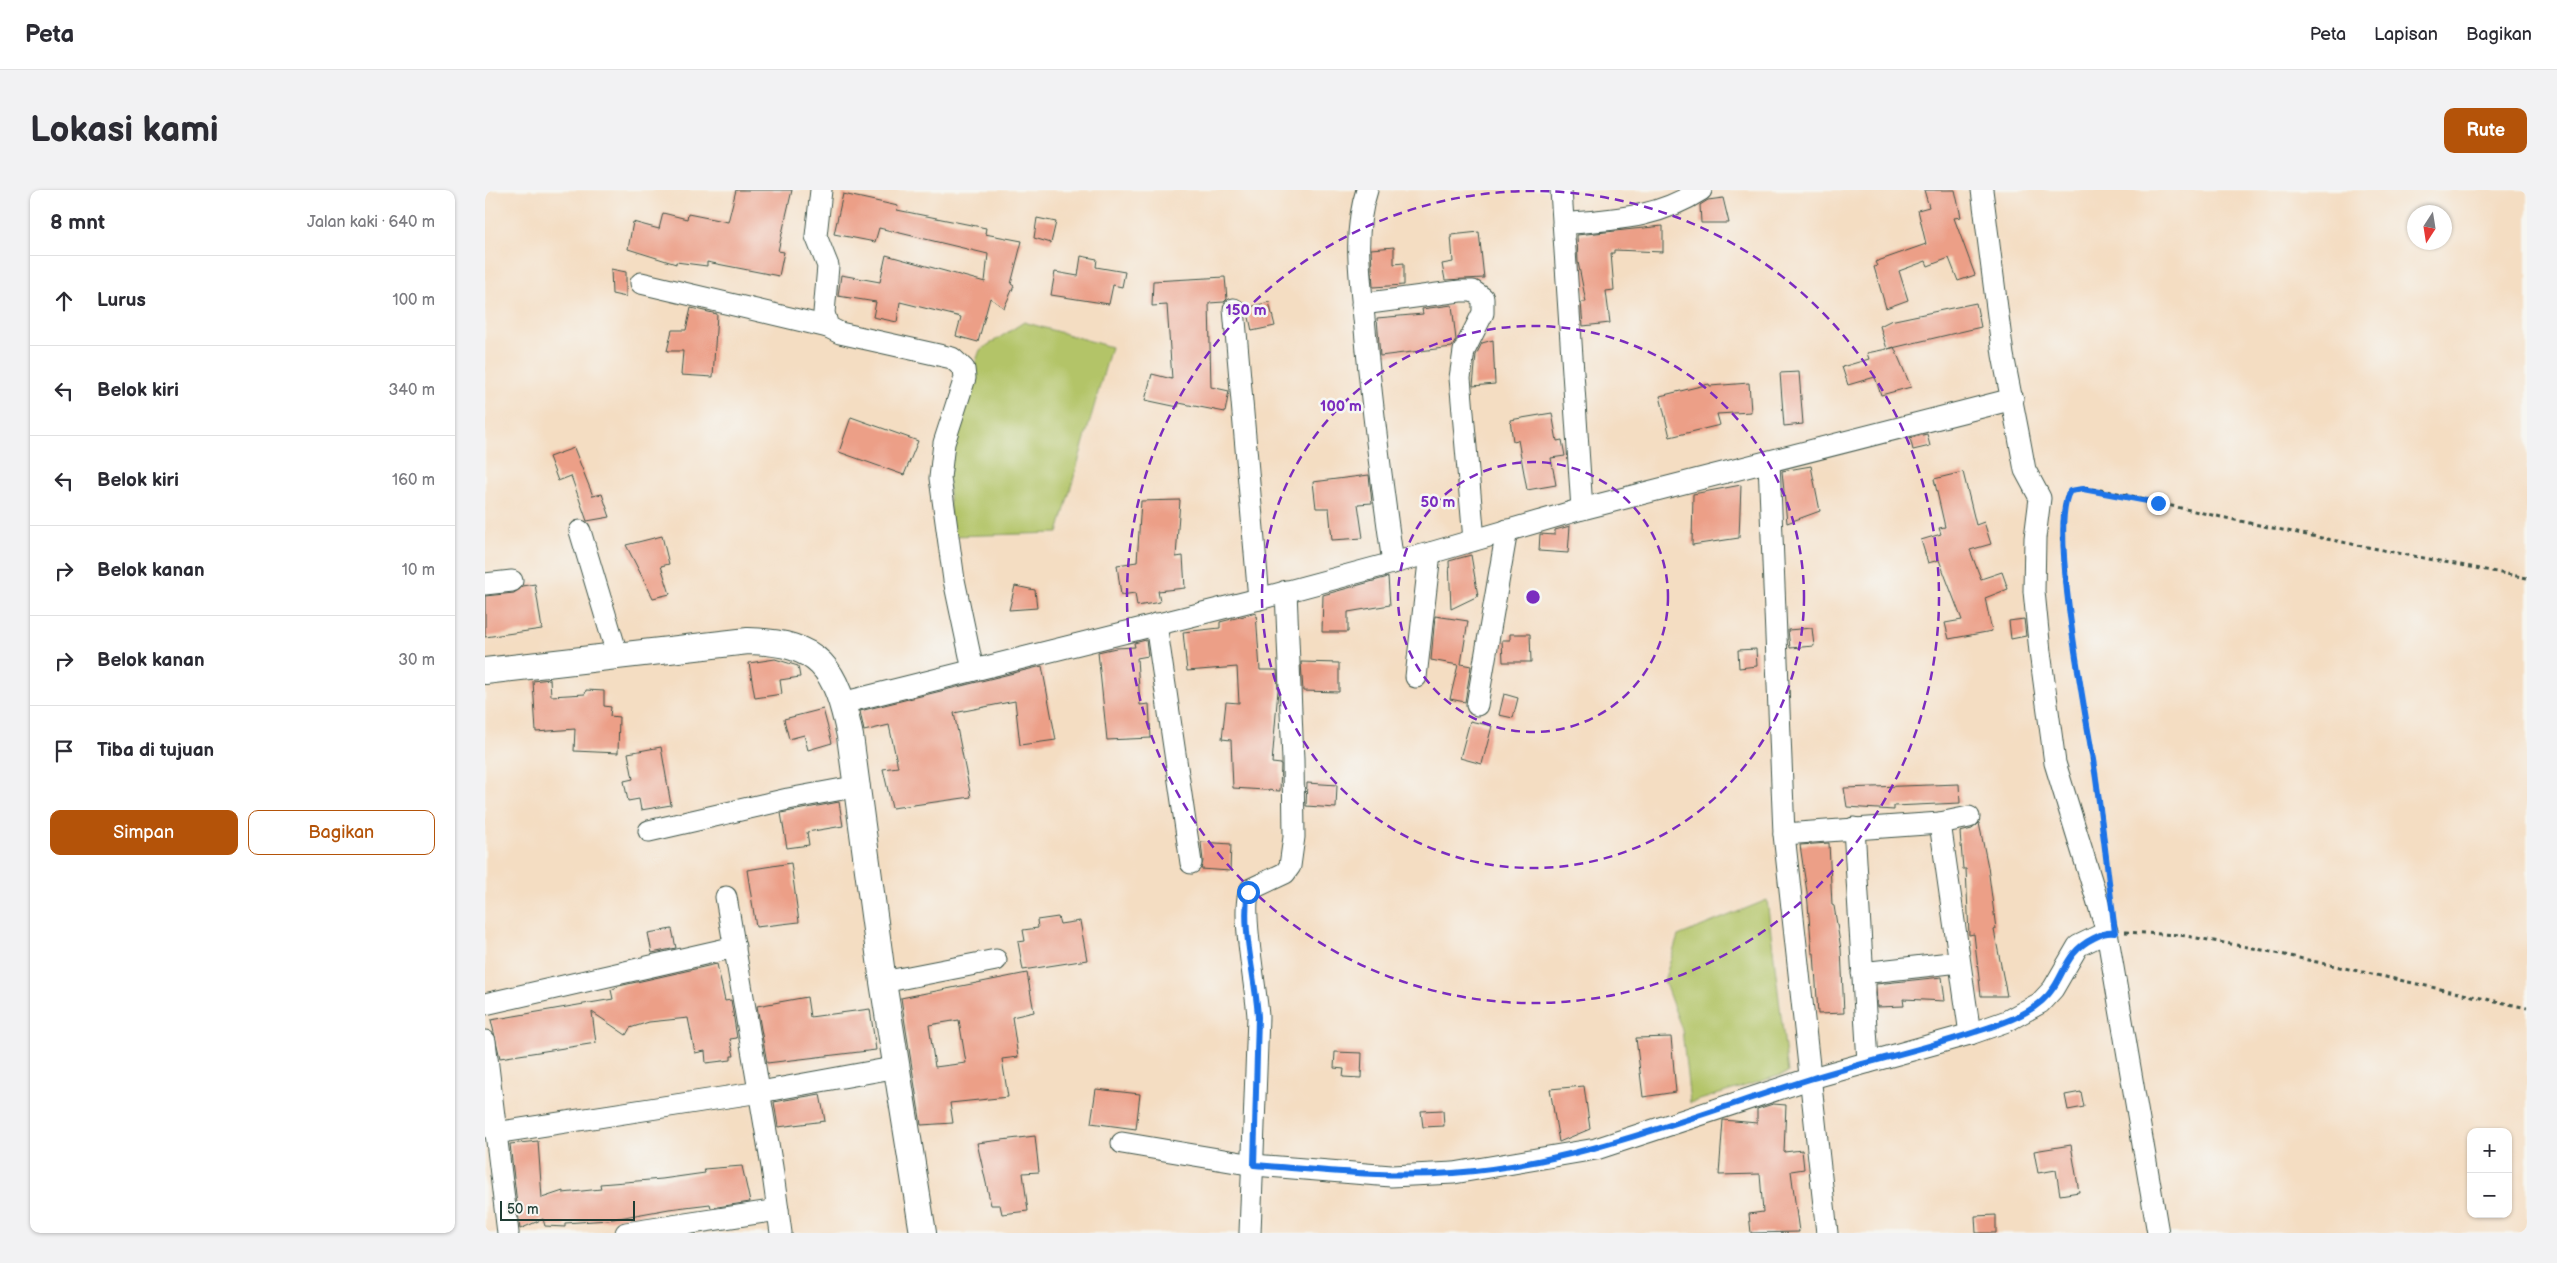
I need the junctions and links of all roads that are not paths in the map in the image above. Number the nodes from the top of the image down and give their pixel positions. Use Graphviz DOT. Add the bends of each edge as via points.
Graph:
graph roads {
  1 [pos="821,190"];
  2 [pos="1367,190"];
  3 [pos="1561,190"];
  4 [pos="1701,190"];
  5 [pos="1982,190"];
  6 [pos="1563,224"];
  7 [pos="641,283"];
  8 [pos="1363,304"];
  9 [pos="1234,309"];
  10 [pos="828,327"];
  11 [pos="2013,399"];
  12 [pos="1769,462"];
  13 [pos="1582,509"];
  14 [pos="1507,530"];
  15 [pos="580,531"];
  16 [pos="1474,540"];
  17 [pos="1430,553"];
  18 [pos="1393,563"];
  19 [pos="512,581"];
  20 [pos="485,584"];
  21 [pos="1286,591"];
  22 [pos="1259,599"];
  23 [pos="1156,624"];
  24 [pos="617,654"];
  25 [pos="973,670"];
  26 [pos="485,671"];
  27 [pos="1416,677"];
  28 [pos="842,703"];
  29 [pos="1477,706"];
  30 [pos="859,786"];
  31 [pos="1969,817"];
  32 [pos="1940,823"];
  33 [pos="1854,828"];
  34 [pos="649,831"];
  35 [pos="1784,834"];
  36 [pos="1191,863"];
  37 [pos="725,897"];
  38 [pos="2107,932"];
  39 [pos="735,947"];
  40 [pos="996,960"];
  41 [pos="1959,962"];
  42 [pos="1862,973"];
  43 [pos="883,982"];
  44 [pos="485,1004"];
  45 [pos="1970,1034"];
  46 [pos="485,1041"];
  47 [pos="1868,1062"];
  48 [pos="898,1067"];
  49 [pos="1812,1078"];
  50 [pos="760,1092"];
  51 [pos="495,1133"];
  52 [pos="1122,1143"];
  53 [pos="1254,1165"];
  54 [pos="778,1210"];
  55 [pos="668,1230"];
  56 [pos="508,1233"];
  57 [pos="626,1233"];
  58 [pos="781,1233"];
  59 [pos="923,1233"];
  60 [pos="1249,1233"];
  61 [pos="1827,1233"];
  62 [pos="2158,1233"];
  1 -- 10 [label="street" via="816,236 828,266 824,313"];
  2 -- 8 [label="street" via="1359,230"];
  3 -- 6 [label="street"];
  4 -- 6 [label="street" via="1685,201 1650,214"];
  5 -- 11 [label="street" via="2003,355"];
  6 -- 13 [label="street"];
  7 -- 10 [label="street"];
  8 -- 16 [label="street" via="1460,291 1473,291 1483,298 1483,313 1464,351 1460,378"];
  8 -- 18 [label="street"];
  9 -- 22 [label="street"];
  10 -- 25 [label="street" via="840,333 952,358 964,370 965,378 944,443 940,478 953,580"];
  11 -- 12 [label="street"];
  11 -- 38 [label="street" via="2025,470 2040,498 2035,538 2035,590 2039,652 2055,762"];
  12 -- 13 [label="street"];
  12 -- 35 [label="street"];
  13 -- 14 [label="street"];
  14 -- 16 [label="street"];
  14 -- 29 [label="street"];
  15 -- 24 [label="street"];
  16 -- 17 [label="street"];
  17 -- 18 [label="street"];
  17 -- 27 [label="street"];
  18 -- 21 [label="street"];
  19 -- 20 [label="street"];
  21 -- 22 [label="street"];
  21 -- 53 [label="street" via="1294,837 1288,869 1280,877 1251,889 1247,898 1246,919 1258,1017"];
  22 -- 23 [label="street"];
  23 -- 25 [label="street"];
  23 -- 36 [label="street"];
  24 -- 26 [label="street"];
  24 -- 28 [label="street" via="724,642 776,643 812,655 822,662"];
  25 -- 28 [label="street"];
  28 -- 30 [label="street"];
  30 -- 34 [label="street"];
  30 -- 43 [label="street"];
  31 -- 32 [label="street"];
  32 -- 33 [label="street"];
  32 -- 41 [label="street"];
  33 -- 35 [label="street"];
  33 -- 42 [label="street"];
  35 -- 49 [label="street"];
  37 -- 39 [label="street"];
  38 -- 45 [label="street" via="2079,946 2053,989 2040,1003 2007,1021"];
  38 -- 62 [label="street"];
  39 -- 44 [label="street"];
  39 -- 50 [label="street"];
  40 -- 43 [label="street"];
  41 -- 42 [label="street"];
  41 -- 45 [label="street"];
  42 -- 47 [label="street"];
  43 -- 48 [label="street"];
  45 -- 47 [label="street"];
  46 -- 51 [label="street"];
  47 -- 49 [label="street"];
  48 -- 50 [label="street"];
  48 -- 59 [label="street"];
  49 -- 53 [label="street" via="1596,1149 1539,1161 1454,1173 1391,1176"];
  49 -- 61 [label="street"];
  50 -- 51 [label="street"];
  50 -- 54 [label="street"];
  51 -- 56 [label="street"];
  52 -- 53 [label="street"];
  53 -- 60 [label="street"];
  54 -- 55 [label="street"];
  54 -- 58 [label="street"];
  55 -- 57 [label="street"];
}
